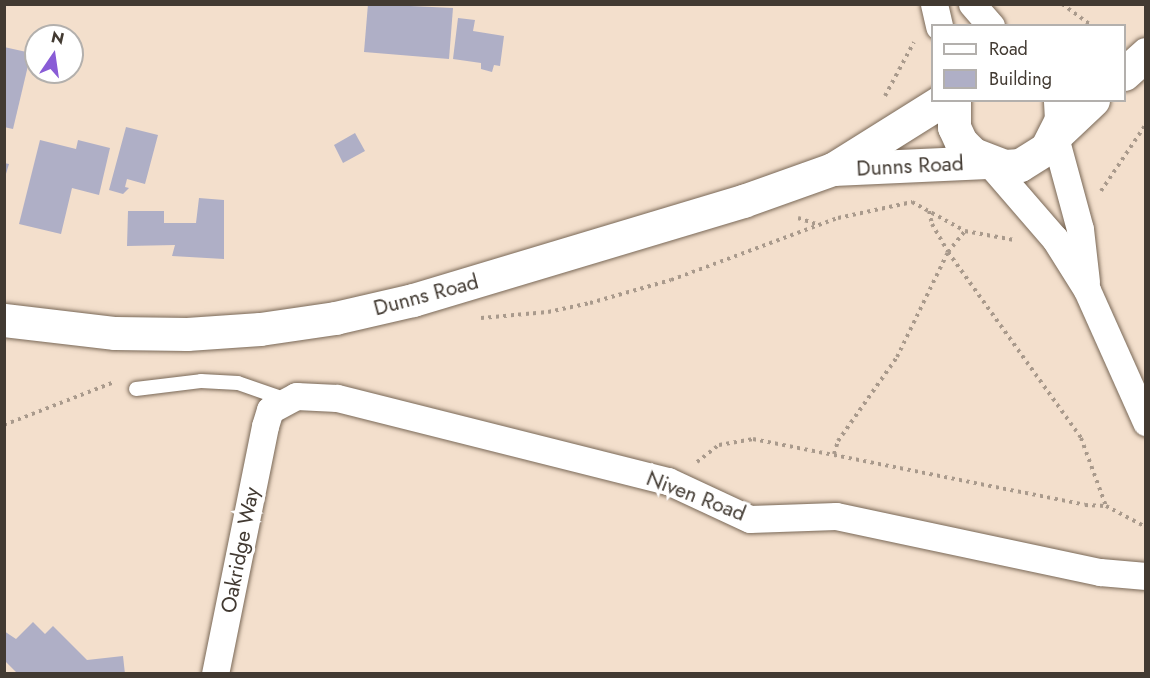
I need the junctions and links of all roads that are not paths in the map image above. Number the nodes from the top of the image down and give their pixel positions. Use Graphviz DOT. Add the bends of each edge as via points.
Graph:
graph roads {
  1 [pos="934,4"];
  2 [pos="972,4"];
  3 [pos="989,24"];
  4 [pos="929,31"];
  5 [pos="1146,39"];
  6 [pos="1126,40"];
  7 [pos="1146,54"];
  8 [pos="1126,73"];
  9 [pos="940,102"];
  10 [pos="954,102"];
  11 [pos="1060,102"];
  12 [pos="1091,102"];
  13 [pos="1056,136"];
  14 [pos="988,163"];
  15 [pos="833,170"];
  16 [pos="1087,290"];
  17 [pos="4,320"];
  18 [pos="136,390"];
  19 [pos="284,399"];
  20 [pos="1146,422"];
  21 [pos="1146,576"];
  22 [pos="215,674"];
  1 -- 4 [label="street"];
  2 -- 3 [label="street"];
  5 -- 6 [label="main road"];
  7 -- 8 [label="main road"];
  9 -- 15 [label="main road, Dunns Road"];
  10 -- 14 [label="main road" via="954,127 962,142"];
  11 -- 13 [label="main road"];
  12 -- 13 [label="main road"];
  13 -- 14 [label="main road, Dunns Road" via="1034,159 1020,165"];
  13 -- 16 [label="street" via="1080,229"];
  14 -- 15 [label="main road, Dunns Road"];
  14 -- 16 [label="street" via="1055,239"];
  15 -- 17 [label="main road, Dunns Road" via="537,264 334,318 187,334 115,333"];
  16 -- 20 [label="street"];
  18 -- 19 [label="lane" via="201,381 238,383"];
  19 -- 21 [label="street, Niven Road" via="338,398 681,487 750,519 836,516 1100,572"];
  19 -- 22 [label="street, Oakridge Way" via="270,410 265,426"];
}
